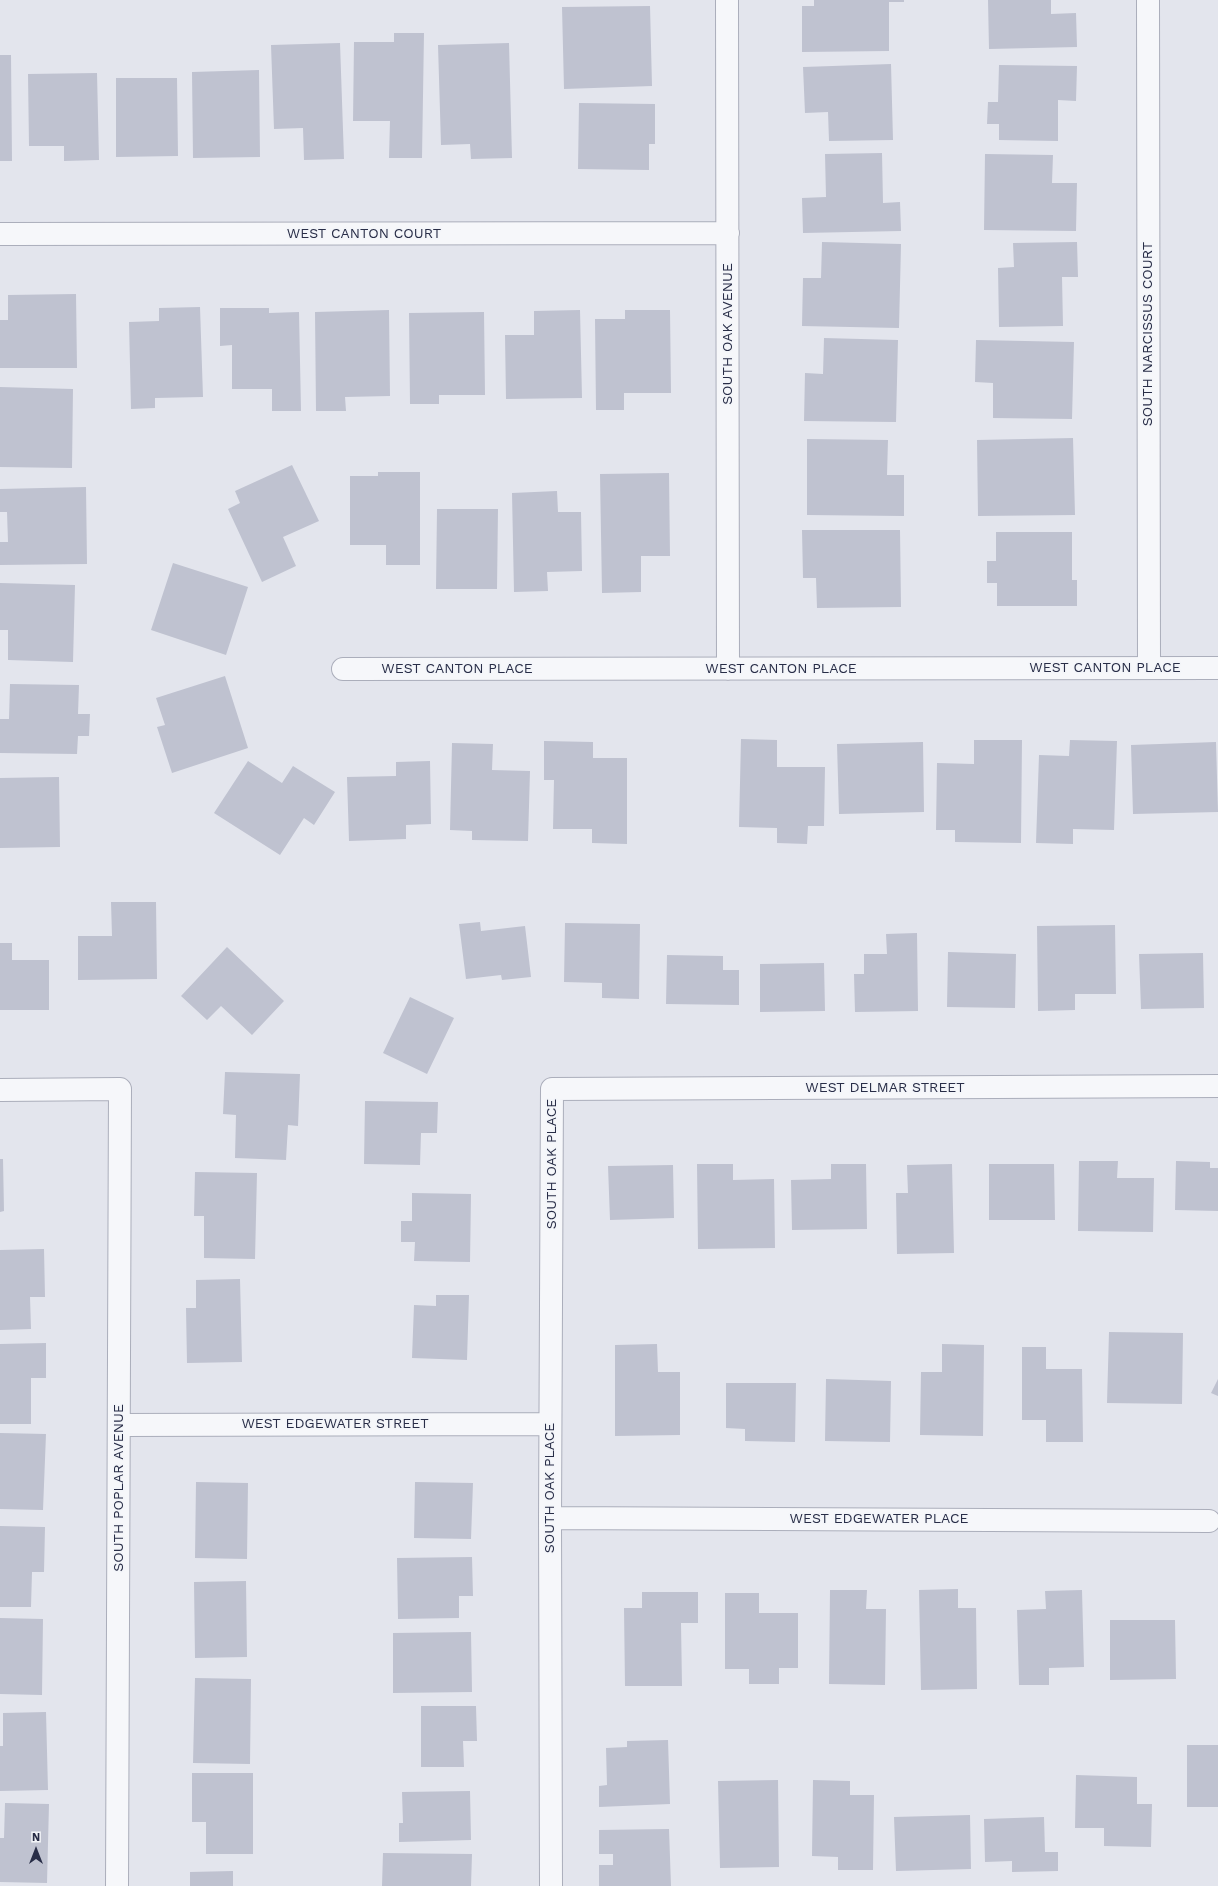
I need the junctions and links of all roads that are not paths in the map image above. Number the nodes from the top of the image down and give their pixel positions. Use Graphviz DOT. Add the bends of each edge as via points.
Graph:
graph roads {
  1 [pos="727,0"];
  2 [pos="1148,0"];
  3 [pos="728,233"];
  4 [pos="0,234"];
  5 [pos="1149,668"];
  6 [pos="1218,668"];
  7 [pos="343,669"];
  8 [pos="728,669"];
  9 [pos="1218,1086"];
  10 [pos="552,1089"];
  11 [pos="0,1090"];
  12 [pos="550,1424"];
  13 [pos="119,1425"];
  14 [pos="550,1518"];
  15 [pos="1209,1521"];
  16 [pos="117,1886"];
  17 [pos="551,1886"];
  1 -- 3 [label="street, SOUTH OAK AVENUE"];
  2 -- 5 [label="street, SOUTH NARCISSUS COURT"];
  3 -- 4 [label="street, WEST CANTON COURT"];
  3 -- 8 [label="street, SOUTH OAK AVENUE"];
  5 -- 6 [label="street, WEST CANTON PLACE"];
  5 -- 8 [label="street, WEST CANTON PLACE"];
  7 -- 8 [label="street, WEST CANTON PLACE"];
  9 -- 10 [label="street, WEST DELMAR STREET"];
  10 -- 12 [label="street, SOUTH OAK PLACE"];
  11 -- 13 [label="street, SOUTH POPLAR AVENUE" via="120,1089"];
  12 -- 13 [label="street, WEST EDGEWATER STREET"];
  12 -- 14 [label="street, SOUTH OAK PLACE"];
  13 -- 16 [label="street, SOUTH POPLAR AVENUE"];
  14 -- 15 [label="street, WEST EDGEWATER PLACE"];
  14 -- 17 [label="street, SOUTH OAK PLACE"];
}
